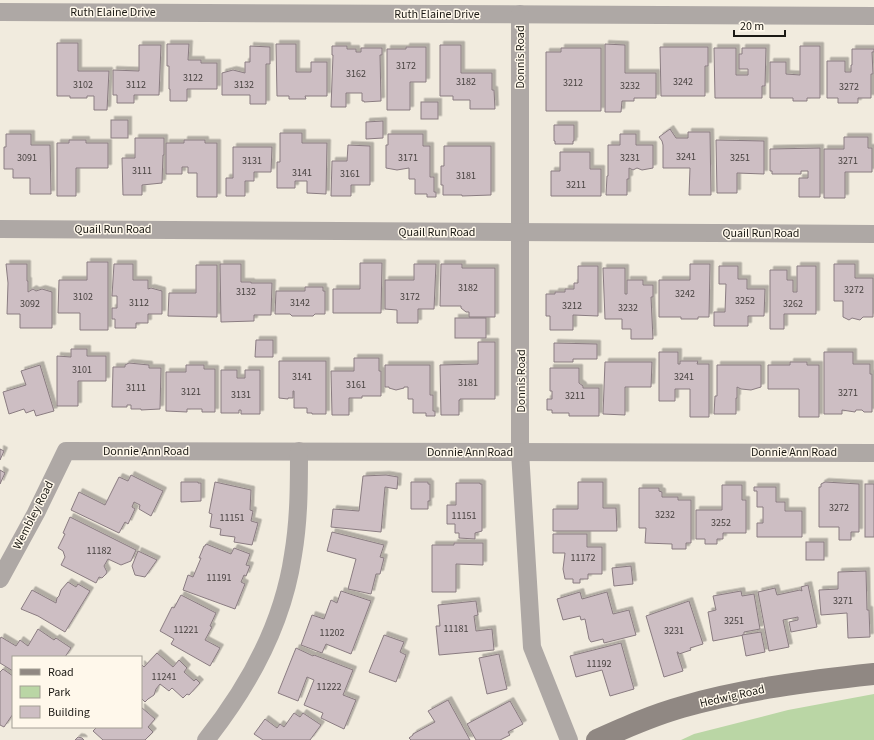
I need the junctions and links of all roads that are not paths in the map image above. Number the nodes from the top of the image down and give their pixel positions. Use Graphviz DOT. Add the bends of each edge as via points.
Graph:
graph roads {
  1 [pos="0,12"];
  2 [pos="520,14"];
  3 [pos="874,16"];
  4 [pos="0,229"];
  5 [pos="521,232"];
  6 [pos="874,234"];
  7 [pos="66,451"];
  8 [pos="299,451"];
  9 [pos="520,452"];
  10 [pos="874,453"];
  11 [pos="0,579"];
  12 [pos="874,674"];
  13 [pos="206,740"];
  14 [pos="569,740"];
  15 [pos="597,740"];
  1 -- 2 [label="street, Ruth Elaine Drive"];
  2 -- 3 [label="street, Ruth Elaine Drive"];
  2 -- 5 [label="street, Donnis Road"];
  4 -- 5 [label="street, Quail Run Road"];
  5 -- 6 [label="street, Quail Run Road"];
  5 -- 9 [label="street, Donnis Road"];
  7 -- 8 [label="street, Donnie Ann Road"];
  7 -- 11 [label="street, Wembley Road"];
  8 -- 9 [label="street, Donnie Ann Road"];
  8 -- 13 [label="street" via="298,517 294,554 285,592 255,668 233,705"];
  9 -- 10 [label="street, Donnie Ann Road"];
  9 -- 14 [label="street, Donnis Road" via="532,647"];
  12 -- 15 [label="street, Hedwig Road" via="774,686 726,696 681,707"];
}
